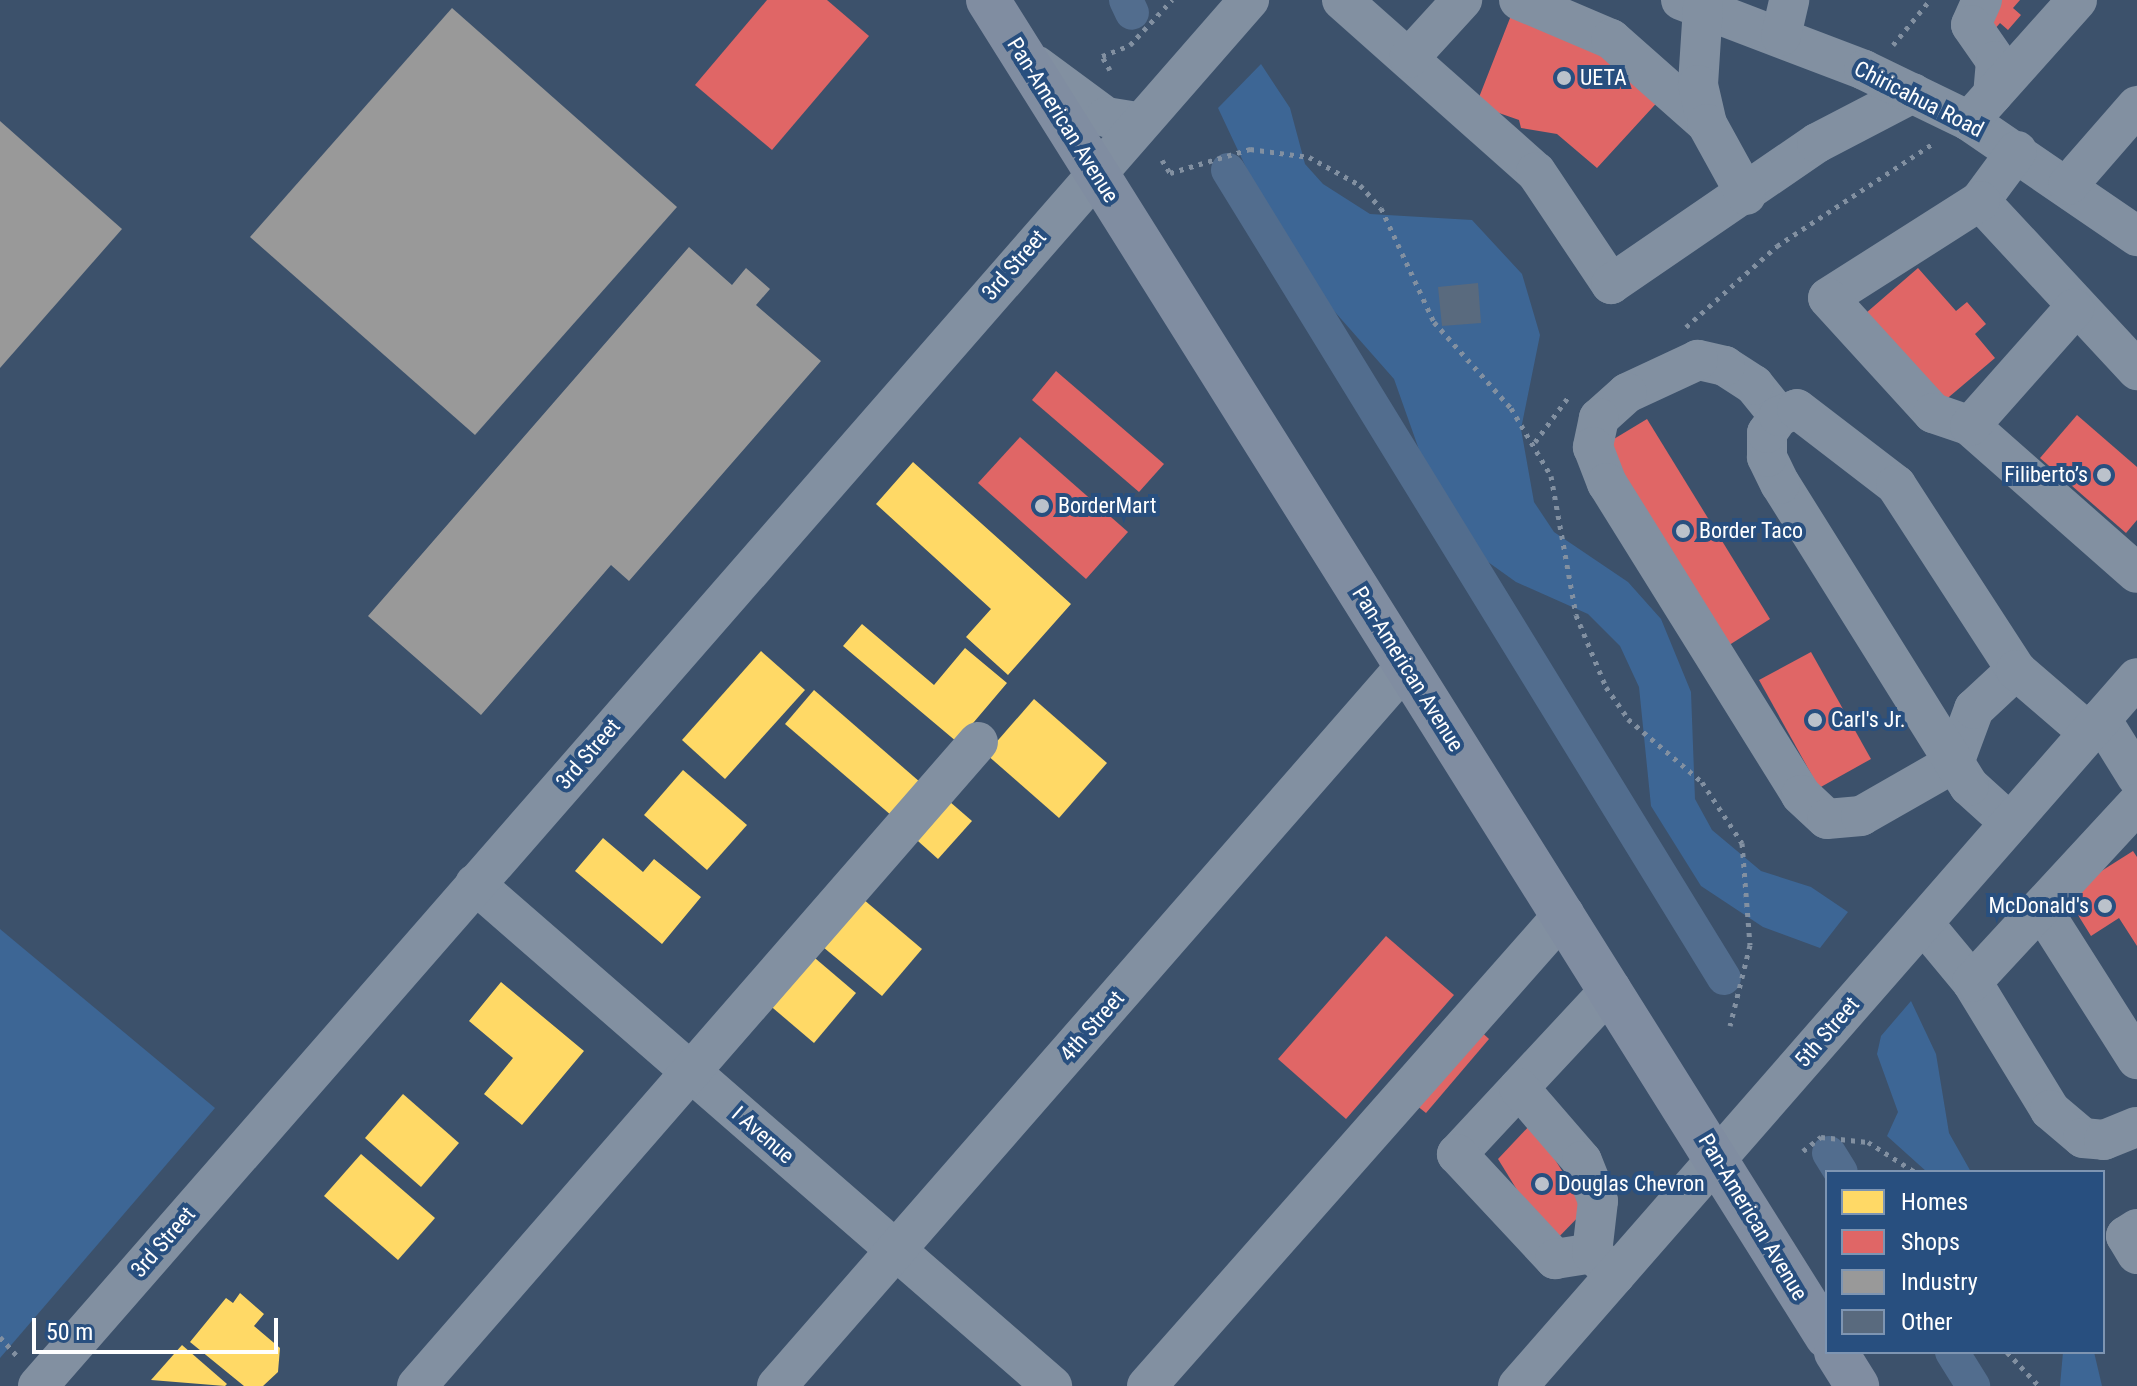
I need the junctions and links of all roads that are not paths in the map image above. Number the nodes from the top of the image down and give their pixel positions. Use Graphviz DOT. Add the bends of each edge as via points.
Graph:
graph roads {
  1 [pos="988,0"];
  2 [pos="1249,0"];
  3 [pos="1342,0"];
  4 [pos="1462,0"];
  5 [pos="1519,0"];
  6 [pos="1982,0"];
  7 [pos="2077,0"];
  8 [pos="1692,4"];
  9 [pos="1785,18"];
  10 [pos="1021,52"];
  11 [pos="1409,58"];
  12 [pos="1913,93"];
  13 [pos="2137,106"];
  14 [pos="1968,117"];
  15 [pos="1139,122"];
  16 [pos="1707,124"];
  17 [pos="2017,151"];
  18 [pos="1095,171"];
  19 [pos="2068,185"];
  20 [pos="1746,195"];
  21 [pos="1980,201"];
  22 [pos="2137,236"];
  23 [pos="2074,309"];
  24 [pos="2137,370"];
  25 [pos="1779,416"];
  26 [pos="1970,426"];
  27 [pos="2137,573"];
  28 [pos="1406,666"];
  29 [pos="2016,670"];
  30 [pos="2137,678"];
  31 [pos="2095,726"];
  32 [pos="978,742"];
  33 [pos="1954,763"];
  34 [pos="2137,777"];
  35 [pos="2137,804"];
  36 [pos="2010,823"];
  37 [pos="475,884"];
  38 [pos="2041,908"];
  39 [pos="1564,914"];
  40 [pos="1923,923"];
  41 [pos="1972,982"];
  42 [pos="1611,989"];
  43 [pos="2137,1059"];
  44 [pos="693,1074"];
  45 [pos="1519,1088"];
  46 [pos="2137,1127"];
  47 [pos="1717,1157"];
  48 [pos="2137,1229"];
  49 [pos="896,1250"];
  50 [pos="2137,1254"];
  51 [pos="1604,1264"];
  52 [pos="1825,1334"];
  53 [pos="1837,1354"];
  54 [pos="28,1372"];
  55 [pos="417,1386"];
  56 [pos="777,1386"];
  57 [pos="1052,1386"];
  58 [pos="1147,1386"];
  59 [pos="1518,1386"];
  60 [pos="1857,1386"];
  1 -- 10 [label="main road, Pan-American Avenue"];
  2 -- 15 [label="street, 3rd Street"];
  3 -- 11 [label="street"];
  4 -- 11 [label="street"];
  5 -- 16 [label="street" via="1611,39"];
  6 -- 14 [label="street" via="1971,25 1996,61"];
  7 -- 14 [label="street"];
  8 -- 9 [label="street, Chiricahua Road"];
  8 -- 16 [label="street" via="1698,85"];
  9 -- 12 [label="street, Chiricahua Road"];
  10 -- 15 [label="street" via="1072,98 1106,117"];
  10 -- 18 [label="main road, Pan-American Avenue"];
  11 -- 20 [label="street" via="1536,172 1611,284"];
  12 -- 14 [label="street, Chiricahua Road"];
  12 -- 20 [label="street" via="1853,121"];
  13 -- 19 [label="street"];
  14 -- 17 [label="street, Chiricahua Road"];
  15 -- 18 [label="street, 3rd Street"];
  16 -- 20 [label="street"];
  17 -- 19 [label="street, Chiricahua Road"];
  17 -- 21 [label="street"];
  18 -- 28 [label="main road, Pan-American Avenue"];
  18 -- 37 [label="street, 3rd Street"];
  19 -- 22 [label="street, Chiricahua Road"];
  21 -- 23 [label="street"];
  21 -- 26 [label="street" via="1828,298 1933,413"];
  23 -- 24 [label="street"];
  23 -- 26 [label="street"];
  25 -- 29 [label="street" via="1797,409 1896,485"];
  25 -- 33 [label="street" via="1767,433 1774,471"];
  25 -- 33 [label="street" via="1754,385 1725,366 1698,360 1627,393 1599,418 1593,447 1607,483 1801,795 1827,819 1861,816"];
  26 -- 27 [label="street"];
  28 -- 39 [label="main road, Pan-American Avenue"];
  28 -- 49 [label="street, 4th Street"];
  29 -- 31 [label="street"];
  29 -- 33 [label="street" via="1974,709"];
  30 -- 31 [label="street, 5th Street"];
  31 -- 34 [label="street"];
  31 -- 36 [label="street, 5th Street"];
  32 -- 44 [label="street"];
  33 -- 36 [label="street"];
  35 -- 38 [label="street"];
  36 -- 40 [label="street, 5th Street"];
  37 -- 44 [label="street, I Avenue"];
  37 -- 54 [label="street, 3rd Street"];
  38 -- 41 [label="street"];
  38 -- 43 [label="street"];
  39 -- 42 [label="main road, Pan-American Avenue"];
  39 -- 58 [label="street"];
  40 -- 41 [label="street"];
  40 -- 47 [label="street, 5th Street"];
  41 -- 46 [label="street" via="2050,1110 2083,1138 2104,1140"];
  42 -- 45 [label="street"];
  42 -- 47 [label="main road, Pan-American Avenue"];
  44 -- 49 [label="street, I Avenue"];
  44 -- 55 [label="street"];
  45 -- 51 [label="street" via="1582,1161 1598,1201"];
  45 -- 51 [label="street" via="1457,1154 1555,1259"];
  47 -- 51 [label="street, 5th Street"];
  47 -- 52 [label="main road, Pan-American Avenue"];
  48 -- 50 [label="street" via="2126,1236"];
  49 -- 56 [label="street, 4th Street"];
  49 -- 57 [label="street, I Avenue"];
  51 -- 59 [label="street, 5th Street"];
  53 -- 60 [label="main road"];
}
